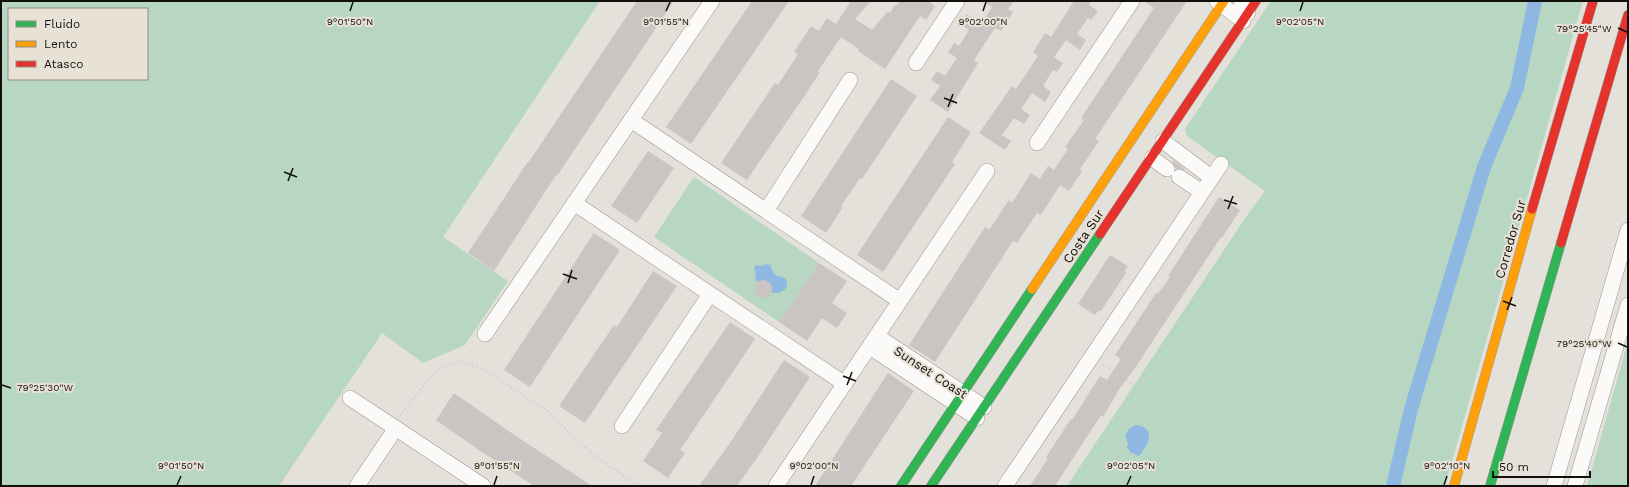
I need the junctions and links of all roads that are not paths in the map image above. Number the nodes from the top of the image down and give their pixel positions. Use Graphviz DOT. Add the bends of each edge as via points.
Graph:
graph roads {
  1 [pos="712,1"];
  2 [pos="957,1"];
  3 [pos="1132,1"];
  4 [pos="1593,1"];
  5 [pos="1221,2"];
  6 [pos="1247,9"];
  7 [pos="1628,15"];
  8 [pos="916,63"];
  9 [pos="850,80"];
  10 [pos="630,120"];
  11 [pos="1162,141"];
  12 [pos="1037,143"];
  13 [pos="1152,158"];
  14 [pos="1221,164"];
  15 [pos="987,171"];
  16 [pos="1212,178"];
  17 [pos="1202,192"];
  18 [pos="574,203"];
  19 [pos="766,211"];
  20 [pos="1628,230"];
  21 [pos="710,294"];
  22 [pos="900,301"];
  23 [pos="1628,305"];
  24 [pos="485,334"];
  25 [pos="873,342"];
  26 [pos="845,384"];
  27 [pos="350,398"];
  28 [pos="959,398"];
  29 [pos="981,413"];
  30 [pos="622,426"];
  31 [pos="396,428"];
  32 [pos="357,486"];
  33 [pos="483,486"];
  34 [pos="776,486"];
  35 [pos="900,486"];
  36 [pos="932,486"];
  37 [pos="1005,486"];
  38 [pos="1454,486"];
  39 [pos="1490,486"];
  40 [pos="1554,486"];
  41 [pos="1575,486"];
  1 -- 10 [label="street"];
  2 -- 8 [label="street"];
  3 -- 12 [label="street"];
  4 -- 38 [label="main road, Corredor Sur"];
  5 -- 6 [label="street"];
  5 -- 28 [label="main road, Costa Sur"];
  6 -- 11 [label="main road, Costa Sur"];
  7 -- 39 [label="main road"];
  9 -- 19 [label="street"];
  10 -- 18 [label="street"];
  10 -- 19 [label="street"];
  11 -- 13 [label="main road, Costa Sur"];
  11 -- 16 [label="street"];
  13 -- 17 [label="street"];
  13 -- 29 [label="main road, Costa Sur"];
  14 -- 16 [label="street"];
  15 -- 22 [label="street"];
  16 -- 17 [label="street"];
  17 -- 37 [label="street"];
  18 -- 21 [label="street"];
  18 -- 24 [label="street"];
  19 -- 22 [label="street"];
  20 -- 40 [label="street"];
  21 -- 26 [label="street"];
  21 -- 30 [label="street"];
  22 -- 25 [label="street"];
  23 -- 41 [label="street"];
  25 -- 26 [label="street"];
  25 -- 28 [label="street, Sunset Coast"];
  26 -- 34 [label="street"];
  27 -- 31 [label="street"];
  28 -- 29 [label="street, Sunset Coast"];
  28 -- 35 [label="main road, Costa Sur"];
  29 -- 36 [label="main road, Costa Sur"];
  31 -- 32 [label="street"];
  31 -- 33 [label="street"];
}
